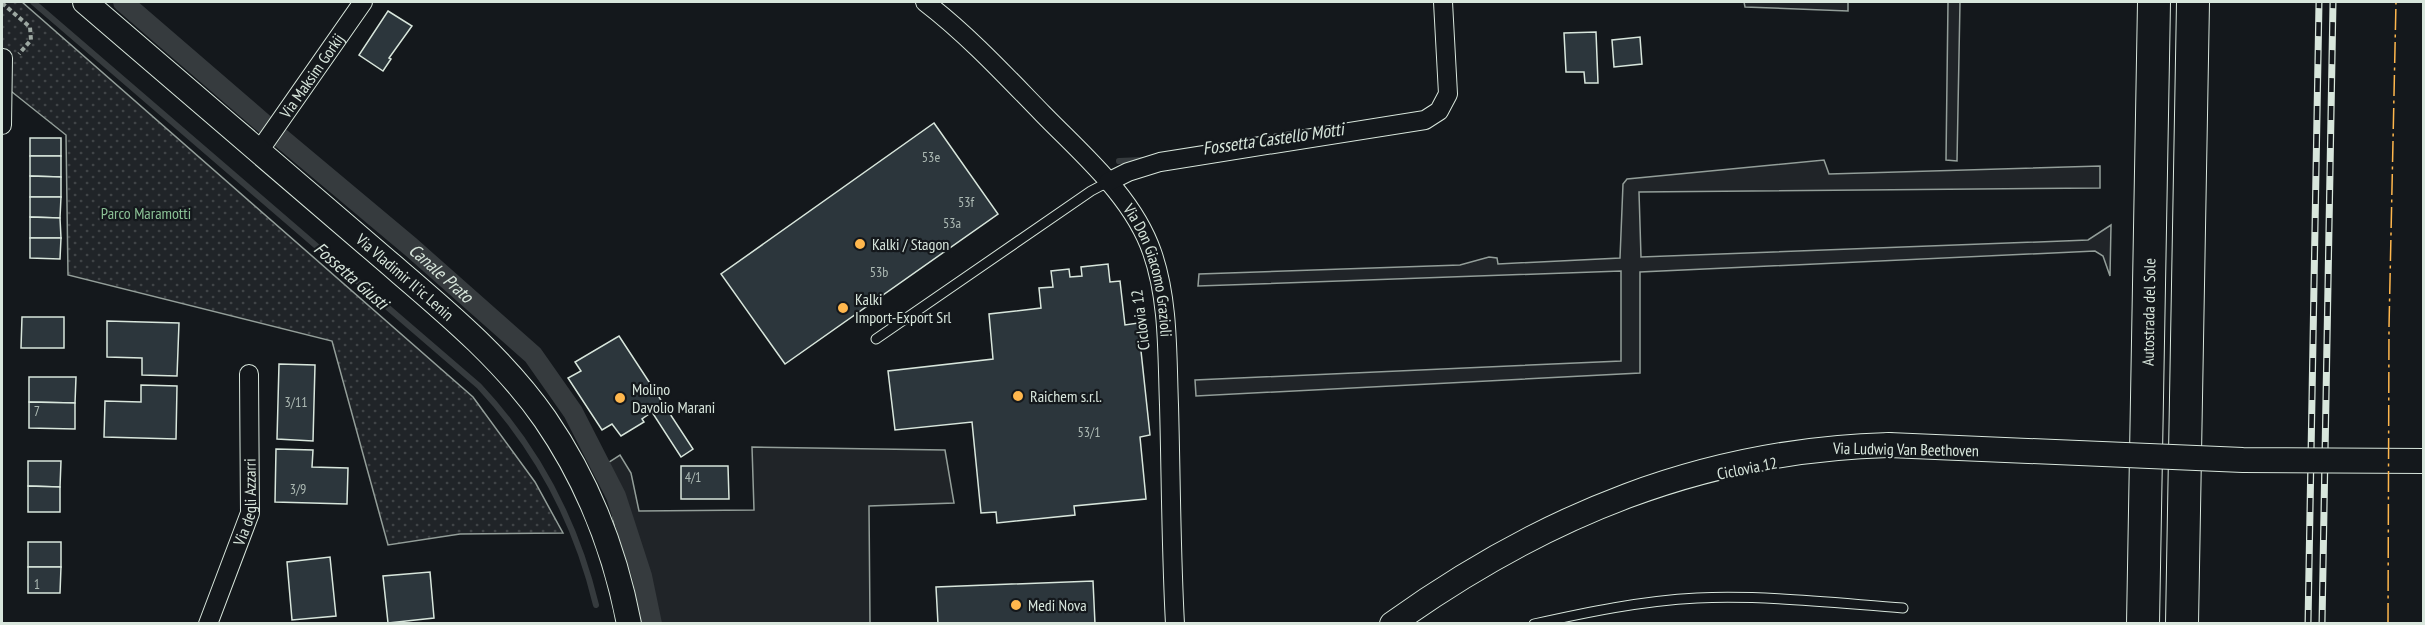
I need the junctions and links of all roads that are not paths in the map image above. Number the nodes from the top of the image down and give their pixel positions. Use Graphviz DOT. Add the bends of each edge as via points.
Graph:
graph roads {
  1 [pos="85,2"];
  2 [pos="363,2"];
  3 [pos="925,2"];
  4 [pos="1443,2"];
  5 [pos="2154,2"];
  6 [pos="2193,2"];
  7 [pos="3,58"];
  8 [pos="2,125"];
  9 [pos="270,138"];
  10 [pos="1108,182"];
  11 [pos="876,339"];
  12 [pos="249,374"];
  13 [pos="2424,461"];
  14 [pos="1903,608"];
  15 [pos="208,624"];
  16 [pos="629,624"];
  17 [pos="1175,624"];
  18 [pos="1392,624"];
  19 [pos="1534,624"];
  20 [pos="2143,624"];
  21 [pos="2182,624"];
  1 -- 9 [label="street, Via Vladimir Il'ic Lenin"];
  2 -- 9 [label="street, Via Maksim Gorkij"];
  3 -- 10 [label="street, Via Don Giacomo Grazioli" via="977,47"];
  4 -- 10 [label="street" via="1448,94 1439,111 1425,120 1160,162"];
  5 -- 20 [label="highway, Autostrada del Sole"];
  6 -- 21 [label="highway"];
  7 -- 8 [label="street"];
  9 -- 16 [label="street, Via Vladimir Il'ic Lenin" via="528,396 568,455 587,492 617,571"];
  10 -- 11 [label="lane"];
  10 -- 17 [label="street, Via Don Giacomo Grazioli" via="1133,214 1151,250 1161,286 1168,366"];
  12 -- 15 [label="street, Via degli Azzarri" via="250,513"];
  13 -- 18 [label="street, Via Ludwig Van Beethoven, bridge" via="2243,460 1889,445 1832,447 1761,457 1686,475 1616,499 1513,546"];
  14 -- 19 [label="lane" via="1698,598 1617,605"];
}
